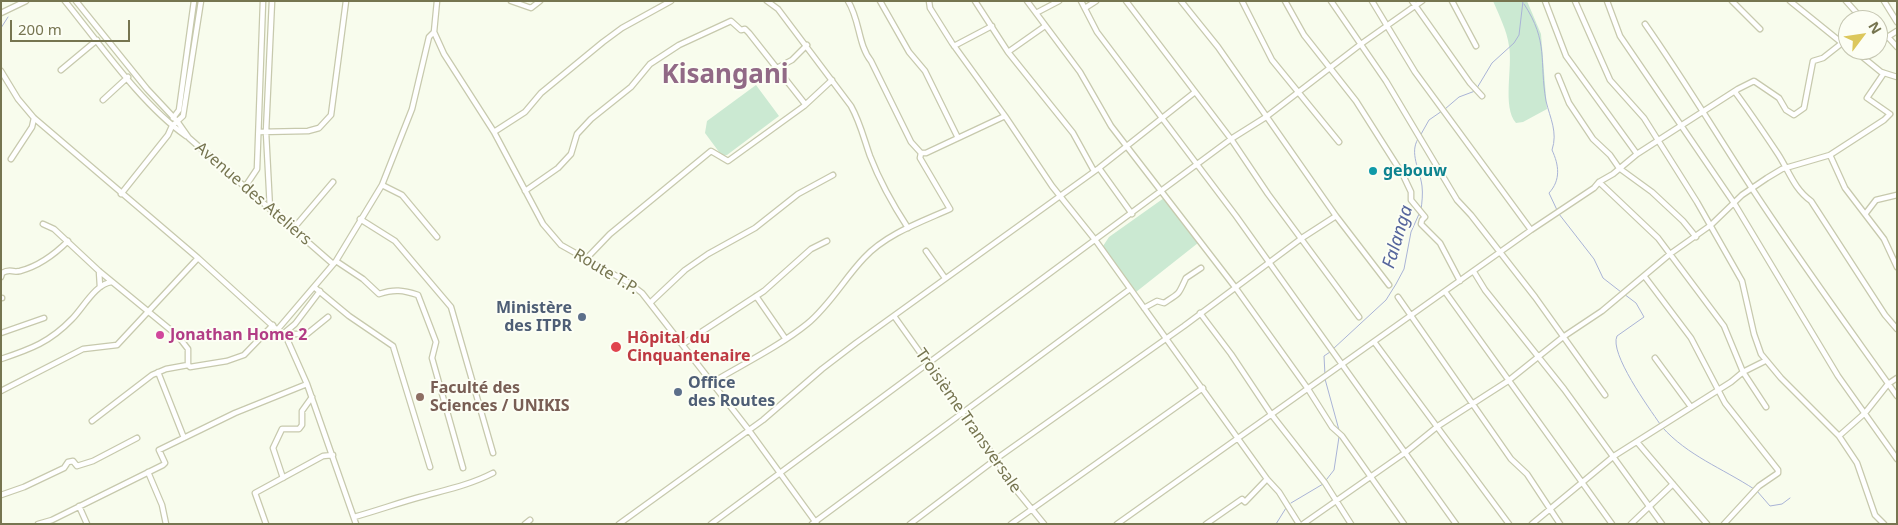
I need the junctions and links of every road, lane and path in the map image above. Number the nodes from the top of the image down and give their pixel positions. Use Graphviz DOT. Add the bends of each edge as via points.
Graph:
graph roads {
  1 [pos="8,1"];
  2 [pos="26,1"];
  3 [pos="65,1"];
  4 [pos="76,1"];
  5 [pos="194,1"];
  6 [pos="201,1"];
  7 [pos="346,1"];
  8 [pos="437,1"];
  9 [pos="511,1"];
  10 [pos="540,1"];
  11 [pos="671,1"];
  12 [pos="767,1"];
  13 [pos="848,1"];
  14 [pos="880,1"];
  15 [pos="929,1"];
  16 [pos="975,1"];
  17 [pos="1027,1"];
  18 [pos="1059,1"];
  19 [pos="1081,1"];
  20 [pos="1096,1"];
  21 [pos="1126,1"];
  22 [pos="1181,1"];
  23 [pos="1242,1"];
  24 [pos="1286,1"];
  25 [pos="1331,1"];
  26 [pos="1372,1"];
  27 [pos="1412,1"];
  28 [pos="1422,1"];
  29 [pos="1452,1"];
  30 [pos="1544,1"];
  31 [pos="1575,1"];
  32 [pos="1607,1"];
  33 [pos="1732,1"];
  34 [pos="1790,1"];
  35 [pos="1884,1"];
  36 [pos="263,2"];
  37 [pos="272,3"];
  38 [pos="1415,7"];
  39 [pos="10,8"];
  40 [pos="1085,8"];
  41 [pos="1,13"];
  42 [pos="1036,14"];
  43 [pos="1897,22"];
  44 [pos="1645,24"];
  45 [pos="992,26"];
  46 [pos="1046,26"];
  47 [pos="1387,26"];
  48 [pos="1760,29"];
  49 [pos="434,32"];
  50 [pos="97,40"];
  51 [pos="1838,40"];
  52 [pos="1361,44"];
  53 [pos="807,45"];
  54 [pos="954,46"];
  55 [pos="1476,46"];
  56 [pos="1838,46"];
  57 [pos="1008,52"];
  58 [pos="1865,60"];
  59 [pos="1330,68"];
  60 [pos="775,69"];
  61 [pos="62,70"];
  62 [pos="2,73"];
  63 [pos="1884,73"];
  64 [pos="1558,76"];
  65 [pos="128,77"];
  66 [pos="1897,77"];
  67 [pos="832,80"];
  68 [pos="1194,92"];
  69 [pos="1299,92"];
  70 [pos="1735,92"];
  71 [pos="1482,96"];
  72 [pos="103,100"];
  73 [pos="805,104"];
  74 [pos="1704,112"];
  75 [pos="1005,116"];
  76 [pos="1266,117"];
  77 [pos="34,118"];
  78 [pos="1160,118"];
  79 [pos="176,119"];
  80 [pos="170,124"];
  81 [pos="1681,126"];
  82 [pos="259,132"];
  83 [pos="266,132"];
  84 [pos="494,132"];
  85 [pos="189,138"];
  86 [pos="958,138"];
  87 [pos="1231,139"];
  88 [pos="1658,141"];
  89 [pos="1339,142"];
  90 [pos="1127,148"];
  91 [pos="921,152"];
  92 [pos="1636,154"];
  93 [pos="1830,155"];
  94 [pos="10,159"];
  95 [pos="1198,165"];
  96 [pos="1784,166"];
  97 [pos="1619,168"];
  98 [pos="1097,170"];
  99 [pos="833,175"];
  100 [pos="333,182"];
  101 [pos="1599,182"];
  102 [pos="382,185"];
  103 [pos="245,187"];
  104 [pos="1752,188"];
  105 [pos="525,191"];
  106 [pos="1162,192"];
  107 [pos="121,194"];
  108 [pos="1897,195"];
  109 [pos="1060,196"];
  110 [pos="1734,203"];
  111 [pos="270,209"];
  112 [pos="1866,213"];
  113 [pos="1132,214"];
  114 [pos="1336,216"];
  115 [pos="360,219"];
  116 [pos="42,224"];
  117 [pos="1711,225"];
  118 [pos="908,228"];
  119 [pos="293,229"];
  120 [pos="1531,230"];
  121 [pos="437,237"];
  122 [pos="1696,237"];
  123 [pos="1302,238"];
  124 [pos="68,241"];
  125 [pos="826,241"];
  126 [pos="1096,241"];
  127 [pos="926,251"];
  128 [pos="1499,253"];
  129 [pos="1670,254"];
  130 [pos="198,258"];
  131 [pos="586,259"];
  132 [pos="334,263"];
  133 [pos="1268,264"];
  134 [pos="1897,267"];
  135 [pos="1201,268"];
  136 [pos="99,271"];
  137 [pos="1474,272"];
  138 [pos="1,277"];
  139 [pos="1645,277"];
  140 [pos="945,278"];
  141 [pos="1460,281"];
  142 [pos="112,282"];
  143 [pos="1390,285"];
  144 [pos="100,287"];
  145 [pos="314,287"];
  146 [pos="1234,287"];
  147 [pos="1130,290"];
  148 [pos="320,291"];
  149 [pos="1446,293"];
  150 [pos="756,296"];
  151 [pos="1398,297"];
  152 [pos="650,303"];
  153 [pos="1144,308"];
  154 [pos="150,312"];
  155 [pos="1200,313"];
  156 [pos="894,316"];
  157 [pos="328,317"];
  158 [pos="1359,317"];
  159 [pos="1411,317"];
  160 [pos="44,318"];
  161 [pos="273,324"];
  162 [pos="278,329"];
  163 [pos="1897,329"];
  164 [pos="1,333"];
  165 [pos="283,334"];
  166 [pos="1563,337"];
  167 [pos="785,338"];
  168 [pos="1166,338"];
  169 [pos="1375,342"];
  170 [pos="683,344"];
  171 [pos="1540,358"];
  172 [pos="1656,358"];
  173 [pos="1,359"];
  174 [pos="1765,361"];
  175 [pos="928,364"];
  176 [pos="188,365"];
  177 [pos="1343,366"];
  178 [pos="158,372"];
  179 [pos="1743,372"];
  180 [pos="1897,378"];
  181 [pos="1508,381"];
  182 [pos="712,382"];
  183 [pos="307,384"];
  184 [pos="1888,384"];
  185 [pos="1203,388"];
  186 [pos="1308,389"];
  187 [pos="1717,389"];
  188 [pos="1,391"];
  189 [pos="1605,395"];
  190 [pos="1897,396"];
  191 [pos="312,397"];
  192 [pos="1473,404"];
  193 [pos="1691,407"];
  194 [pos="1766,407"];
  195 [pos="962,413"];
  196 [pos="1865,413"];
  197 [pos="1271,414"];
  198 [pos="92,420"];
  199 [pos="1438,426"];
  200 [pos="748,429"];
  201 [pos="1839,436"];
  202 [pos="136,438"];
  203 [pos="184,438"];
  204 [pos="1238,438"];
  205 [pos="1637,442"];
  206 [pos="493,452"];
  207 [pos="1406,452"];
  208 [pos="333,455"];
  209 [pos="1614,456"];
  210 [pos="996,459"];
  211 [pos="1897,459"];
  212 [pos="430,468"];
  213 [pos="463,468"];
  214 [pos="148,472"];
  215 [pos="493,473"];
  216 [pos="780,474"];
  217 [pos="1370,476"];
  218 [pos="283,478"];
  219 [pos="1267,479"];
  220 [pos="1582,483"];
  221 [pos="1673,484"];
  222 [pos="1,495"];
  223 [pos="1336,501"];
  224 [pos="79,506"];
  225 [pos="1549,507"];
  226 [pos="1649,507"];
  227 [pos="1033,509"];
  228 [pos="354,517"];
  229 [pos="530,520"];
  230 [pos="815,523"];
  231 [pos="38,524"];
  232 [pos="87,524"];
  233 [pos="166,524"];
  234 [pos="266,524"];
  235 [pos="356,524"];
  236 [pos="525,524"];
  237 [pos="619,524"];
  238 [pos="711,524"];
  239 [pos="910,524"];
  240 [pos="1011,524"];
  241 [pos="1044,524"];
  242 [pos="1117,524"];
  243 [pos="1206,524"];
  244 [pos="1299,524"];
  245 [pos="1303,524"];
  246 [pos="1351,524"];
  247 [pos="1404,524"];
  248 [pos="1456,524"];
  249 [pos="1509,524"];
  250 [pos="1532,524"];
  251 [pos="1560,524"];
  252 [pos="1612,524"];
  253 [pos="1631,524"];
  254 [pos="1662,524"];
  255 [pos="1707,524"];
  256 [pos="1724,524"];
  257 [pos="1884,524"];
  1 -- 39 [label="street"];
  2 -- 39 [label="street"];
  3 -- 50 [label="street"];
  4 -- 79 [label="street, Avenue des Ateliers" via="146,89"];
  5 -- 79 [label="street"];
  6 -- 79 [label="street" via="187,99 183,116"];
  7 -- 83 [label="street" via="331,115 320,128"];
  8 -- 49 [label="street"];
  9 -- 10 [label="street" via="531,8"];
  11 -- 84 [label="street" via="603,42 525,112"];
  12 -- 53 [label="street" via="778,9"];
  13 -- 91 [label="street" via="861,31 864,52 911,142"];
  14 -- 86 [label="street" via="924,71"];
  15 -- 54 [label="street" via="930,8"];
  16 -- 45 [label="street"];
  17 -- 42 [label="street"];
  18 -- 42 [label="street"];
  19 -- 40 [label="street"];
  20 -- 40 [label="street"];
  21 -- 68 [label="street"];
  22 -- 76 [label="street" via="1218,47"];
  23 -- 69 [label="street" via="1272,60"];
  24 -- 59 [label="street" via="1304,35"];
  25 -- 52 [label="street"];
  26 -- 47 [label="street"];
  27 -- 38 [label="street"];
  28 -- 38 [label="street"];
  29 -- 55 [label="street"];
  30 -- 92 [label="street" via="1566,56"];
  31 -- 88 [label="street" via="1610,80 1644,118"];
  32 -- 81 [label="street" via="1620,36"];
  33 -- 48 [label="street"];
  34 -- 51 [label="street"];
  35 -- 43 [label="street"];
  36 -- 37 [label="street"];
  36 -- 82 [label="street"];
  37 -- 83 [label="street"];
  38 -- 47 [label="street"];
  38 -- 71 [label="street"];
  39 -- 41 [label="street"];
  40 -- 78 [label="street" via="1097,32"];
  42 -- 46 [label="street"];
  44 -- 74 [label="street"];
  45 -- 54 [label="street"];
  45 -- 57 [label="street"];
  46 -- 57 [label="street"];
  46 -- 90 [label="street" via="1080,72 1103,114"];
  47 -- 52 [label="street"];
  47 -- 120 [label="street" via="1415,72"];
  49 -- 84 [label="street, Route T.P." via="444,54"];
  49 -- 102 [label="street" via="429,37 412,109"];
  50 -- 61 [label="street"];
  50 -- 65 [label="street"];
  52 -- 59 [label="street"];
  52 -- 128 [label="street" via="1456,200 1472,215"];
  53 -- 60 [label="street" via="792,60"];
  53 -- 67 [label="street"];
  54 -- 75 [label="street"];
  56 -- 70 [label="street" via="1823,58 1813,61 1804,108 1794,115 1786,110 1779,98 1754,81"];
  57 -- 98 [label="street" via="1073,133"];
  58 -- 63 [label="street"];
  59 -- 69 [label="street"];
  59 -- 141 [label="street" via="1356,101 1400,169 1411,192 1411,200 1425,217 1421,224 1440,243"];
  60 -- 73 [label="street"];
  60 -- 105 [label="street" via="745,29 741,30 731,21 723,22 679,45 646,68 631,87 577,134 571,154 558,168"];
  62 -- 77 [label="street"];
  63 -- 66 [label="street"];
  63 -- 93 [label="street" via="1867,98 1890,114"];
  64 -- 97 [label="street" via="1569,103 1587,132"];
  65 -- 72 [label="street"];
  65 -- 80 [label="street"];
  67 -- 73 [label="street"];
  67 -- 118 [label="street" via="859,120 875,169 891,203"];
  68 -- 78 [label="street"];
  68 -- 87 [label="street"];
  69 -- 76 [label="street"];
  69 -- 89 [label="street"];
  70 -- 74 [label="street"];
  70 -- 96 [label="street"];
  73 -- 131 [label="street" via="728,161 711,151 610,234"];
  74 -- 81 [label="street"];
  74 -- 104 [label="street"];
  75 -- 86 [label="street"];
  75 -- 109 [label="street"];
  76 -- 87 [label="street"];
  76 -- 114 [label="street"];
  77 -- 94 [label="street" via="32,127"];
  77 -- 107 [label="street"];
  78 -- 90 [label="street"];
  78 -- 95 [label="street"];
  79 -- 80 [label="street"];
  79 -- 85 [label="street, Avenue des Ateliers"];
  80 -- 85 [label="street"];
  80 -- 107 [label="street" via="168,135"];
  81 -- 88 [label="street"];
  81 -- 110 [label="street"];
  82 -- 83 [label="street"];
  82 -- 103 [label="street" via="257,169"];
  83 -- 111 [label="street"];
  84 -- 105 [label="street, Route T.P."];
  85 -- 103 [label="street, Avenue des Ateliers"];
  86 -- 91 [label="street" via="926,153"];
  87 -- 95 [label="street"];
  87 -- 123 [label="street"];
  88 -- 92 [label="street"];
  88 -- 117 [label="street"];
  90 -- 98 [label="street"];
  90 -- 106 [label="street"];
  91 -- 118 [label="street" via="920,158 950,209"];
  92 -- 97 [label="street"];
  93 -- 96 [label="street"];
  93 -- 112 [label="street" via="1846,188"];
  95 -- 106 [label="street"];
  95 -- 133 [label="street"];
  96 -- 104 [label="street"];
  96 -- 163 [label="street" via="1795,187 1811,201 1884,315"];
  97 -- 101 [label="street"];
  97 -- 122 [label="street" via="1652,192"];
  98 -- 109 [label="street"];
  98 -- 113 [label="street"];
  99 -- 152 [label="street" via="798,194 755,228 685,270"];
  100 -- 119 [label="street"];
  101 -- 120 [label="street"];
  101 -- 129 [label="street" via="1646,225"];
  102 -- 115 [label="street"];
  102 -- 121 [label="street" via="402,195"];
  103 -- 111 [label="street, Avenue des Ateliers"];
  104 -- 110 [label="street"];
  104 -- 184 [label="street"];
  105 -- 131 [label="street, Route T.P." via="543,224 561,245"];
  106 -- 113 [label="street"];
  106 -- 146 [label="street"];
  107 -- 130 [label="street"];
  108 -- 112 [label="street" via="1876,200"];
  109 -- 126 [label="street"];
  109 -- 140 [label="street"];
  110 -- 117 [label="street"];
  110 -- 196 [label="street" via="1838,376"];
  111 -- 119 [label="street, Avenue des Ateliers"];
  112 -- 134 [label="street" via="1884,239"];
  113 -- 126 [label="street"];
  114 -- 123 [label="street"];
  114 -- 143 [label="street"];
  115 -- 132 [label="street"];
  115 -- 206 [label="street" via="395,241 451,307"];
  116 -- 124 [label="street"];
  117 -- 122 [label="street"];
  117 -- 174 [label="street" via="1745,286 1754,334"];
  118 -- 167 [label="street" via="864,257 840,283 821,312"];
  119 -- 132 [label="street, Avenue des Ateliers"];
  120 -- 128 [label="street"];
  122 -- 129 [label="street"];
  123 -- 133 [label="street"];
  123 -- 158 [label="street"];
  124 -- 136 [label="street"];
  124 -- 138 [label="street" via="43,261 21,271 9,269"];
  125 -- 150 [label="street" via="810,249"];
  126 -- 147 [label="street"];
  126 -- 175 [label="street"];
  127 -- 140 [label="street"];
  128 -- 137 [label="street"];
  128 -- 166 [label="street"];
  129 -- 139 [label="street"];
  129 -- 179 [label="street" via="1724,326"];
  130 -- 154 [label="street"];
  130 -- 161 [label="street"];
  131 -- 152 [label="street, Route T.P." via="629,283"];
  132 -- 145 [label="street"];
  132 -- 213 [label="street, Avenue des Ateliers" via="363,279 379,294 393,289 418,295 436,342 431,354"];
  133 -- 146 [label="street"];
  133 -- 177 [label="street"];
  135 -- 153 [label="street" via="1184,280 1178,293 1164,302 1155,301"];
  136 -- 142 [label="street"];
  136 -- 144 [label="street"];
  137 -- 141 [label="street"];
  137 -- 171 [label="street"];
  139 -- 166 [label="street"];
  139 -- 187 [label="street" via="1691,338"];
  140 -- 156 [label="street"];
  141 -- 149 [label="street"];
  142 -- 144 [label="street"];
  142 -- 154 [label="street"];
  144 -- 173 [label="street" via="71,320 43,344"];
  145 -- 148 [label="street"];
  145 -- 162 [label="street"];
  146 -- 155 [label="street"];
  146 -- 186 [label="street"];
  147 -- 153 [label="street"];
  147 -- 195 [label="street"];
  148 -- 165 [label="street" via="295,324"];
  148 -- 212 [label="street" via="349,316 393,346"];
  149 -- 159 [label="street"];
  149 -- 181 [label="street"];
  150 -- 167 [label="street"];
  150 -- 170 [label="street"];
  151 -- 159 [label="street"];
  152 -- 170 [label="street, Route T.P."];
  153 -- 168 [label="street"];
  154 -- 176 [label="street" via="184,343 190,354"];
  154 -- 188 [label="street" via="117,345 84,349"];
  155 -- 168 [label="street"];
  155 -- 197 [label="street"];
  156 -- 175 [label="street, Troisième Transversale"];
  156 -- 200 [label="street"];
  157 -- 165 [label="street" via="307,334"];
  159 -- 169 [label="street"];
  159 -- 192 [label="street"];
  160 -- 164 [label="street"];
  161 -- 162 [label="street"];
  161 -- 176 [label="street" via="244,355 227,361"];
  162 -- 165 [label="street"];
  165 -- 183 [label="street"];
  166 -- 171 [label="street"];
  166 -- 189 [label="street"];
  167 -- 182 [label="street"];
  168 -- 185 [label="street"];
  168 -- 210 [label="street"];
  169 -- 177 [label="street"];
  169 -- 199 [label="street"];
  170 -- 182 [label="street, Route T.P."];
  171 -- 181 [label="street"];
  171 -- 209 [label="street"];
  172 -- 193 [label="street"];
  174 -- 179 [label="street"];
  174 -- 201 [label="street"];
  175 -- 195 [label="street, Troisième Transversale"];
  175 -- 216 [label="street"];
  176 -- 178 [label="street"];
  177 -- 186 [label="street"];
  177 -- 207 [label="street"];
  178 -- 198 [label="street"];
  178 -- 203 [label="street"];
  179 -- 187 [label="street"];
  179 -- 194 [label="street"];
  180 -- 184 [label="street"];
  181 -- 192 [label="street"];
  181 -- 220 [label="street" via="1562,450"];
  182 -- 200 [label="street, Route T.P."];
  183 -- 191 [label="street"];
  183 -- 203 [label="street"];
  184 -- 190 [label="street"];
  184 -- 196 [label="street"];
  185 -- 204 [label="street"];
  185 -- 227 [label="street"];
  186 -- 197 [label="street"];
  186 -- 217 [label="street" via="1332,427"];
  187 -- 193 [label="street"];
  187 -- 256 [label="street" via="1778,470"];
  191 -- 208 [label="street"];
  191 -- 218 [label="street" via="302,411 302,426 299,429 282,429 273,448"];
  192 -- 199 [label="street"];
  192 -- 225 [label="street"];
  193 -- 205 [label="street"];
  195 -- 210 [label="street, Troisième Transversale"];
  195 -- 230 [label="street"];
  196 -- 201 [label="street"];
  196 -- 211 [label="street"];
  197 -- 204 [label="street"];
  197 -- 223 [label="street"];
  199 -- 207 [label="street"];
  199 -- 249 [label="street"];
  200 -- 216 [label="street, Route T.P."];
  200 -- 237 [label="street"];
  201 -- 257 [label="street" via="1857,463 1875,515"];
  202 -- 222 [label="street" via="87,463 77,466 72,461 68,462 64,468"];
  203 -- 214 [label="street" via="159,450 165,463"];
  204 -- 219 [label="street"];
  204 -- 242 [label="street"];
  205 -- 209 [label="street"];
  205 -- 221 [label="street"];
  207 -- 217 [label="street"];
  207 -- 248 [label="street"];
  208 -- 218 [label="street" via="323,456"];
  208 -- 228 [label="street"];
  209 -- 220 [label="street"];
  209 -- 226 [label="street"];
  210 -- 227 [label="street, Troisième Transversale" via="1012,485"];
  210 -- 239 [label="street"];
  214 -- 224 [label="street"];
  214 -- 233 [label="street"];
  215 -- 228 [label="street" via="472,484 455,486 438,494"];
  216 -- 230 [label="street, Route T.P."];
  216 -- 238 [label="street"];
  217 -- 223 [label="street"];
  217 -- 247 [label="street"];
  218 -- 234 [label="street" via="255,493"];
  219 -- 243 [label="street" via="1245,502 1242,499"];
  219 -- 244 [label="street"];
  220 -- 225 [label="street"];
  220 -- 252 [label="street"];
  221 -- 226 [label="street"];
  221 -- 255 [label="street"];
  223 -- 245 [label="street"];
  223 -- 246 [label="street"];
  224 -- 231 [label="street"];
  224 -- 232 [label="street"];
  225 -- 250 [label="street"];
  225 -- 251 [label="street"];
  226 -- 253 [label="street"];
  226 -- 254 [label="street"];
  227 -- 240 [label="street"];
  227 -- 241 [label="street, Troisième Transversale"];
  228 -- 235 [label="street"];
  229 -- 236 [label="street"];
}
